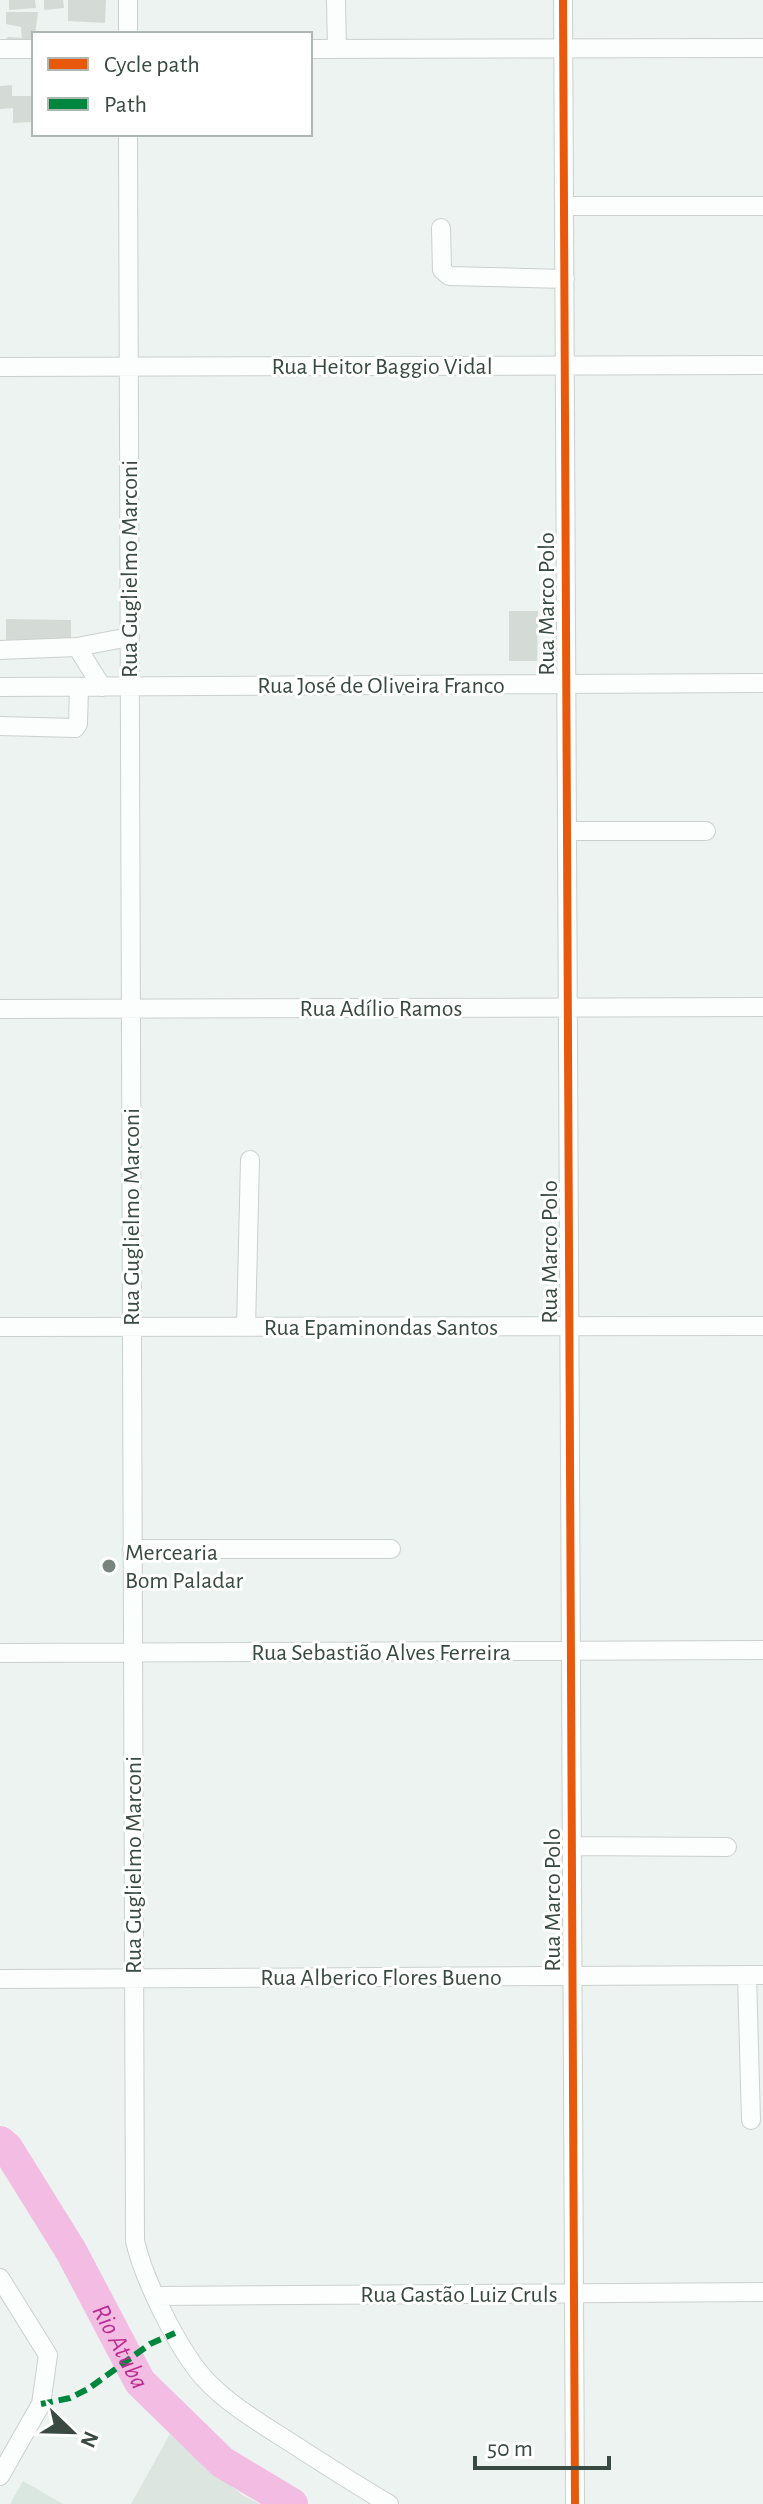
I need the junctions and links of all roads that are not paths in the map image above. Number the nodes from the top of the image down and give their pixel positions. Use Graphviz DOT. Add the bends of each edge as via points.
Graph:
graph roads {
  1 [pos="128,0"];
  2 [pos="336,0"];
  3 [pos="563,0"];
  4 [pos="128,32"];
  5 [pos="763,48"];
  6 [pos="0,49"];
  7 [pos="32,49"];
  8 [pos="312,49"];
  9 [pos="337,49"];
  10 [pos="563,49"];
  11 [pos="128,136"];
  12 [pos="564,206"];
  13 [pos="763,206"];
  14 [pos="441,228"];
  15 [pos="565,279"];
  16 [pos="565,365"];
  17 [pos="763,365"];
  18 [pos="129,366"];
  19 [pos="0,367"];
  20 [pos="129,637"];
  21 [pos="77,647"];
  22 [pos="0,650"];
  23 [pos="0,682"];
  24 [pos="763,683"];
  25 [pos="566,684"];
  26 [pos="130,686"];
  27 [pos="79,687"];
  28 [pos="102,687"];
  29 [pos="0,726"];
  30 [pos="567,831"];
  31 [pos="706,831"];
  32 [pos="763,1007"];
  33 [pos="131,1008"];
  34 [pos="568,1008"];
  35 [pos="0,1009"];
  36 [pos="250,1160"];
  37 [pos="763,1326"];
  38 [pos="0,1327"];
  39 [pos="132,1327"];
  40 [pos="246,1327"];
  41 [pos="569,1327"];
  42 [pos="132,1549"];
  43 [pos="391,1549"];
  44 [pos="763,1650"];
  45 [pos="571,1651"];
  46 [pos="0,1653"];
  47 [pos="133,1653"];
  48 [pos="572,1846"];
  49 [pos="727,1847"];
  50 [pos="755,1975"];
  51 [pos="573,1976"];
  52 [pos="134,1978"];
  53 [pos="0,1979"];
  54 [pos="751,2120"];
  55 [pos="0,2278"];
  56 [pos="763,2292"];
  57 [pos="574,2293"];
  58 [pos="156,2296"];
  59 [pos="0,2476"];
  60 [pos="389,2504"];
  61 [pos="575,2504"];
  1 -- 4 [label="street"];
  2 -- 9 [label="street"];
  3 -- 10 [label="street, Rua Marco Polo"];
  5 -- 10 [label="street"];
  6 -- 7 [label="street"];
  8 -- 9 [label="street"];
  9 -- 10 [label="street"];
  10 -- 12 [label="street, Rua Marco Polo"];
  11 -- 18 [label="street, Rua Guglielmo Marconi"];
  12 -- 13 [label="street"];
  12 -- 15 [label="street, Rua Marco Polo"];
  14 -- 15 [label="street" via="442,270 449,276"];
  15 -- 16 [label="street, Rua Marco Polo"];
  16 -- 17 [label="street, Rua Heitor Baggio Vidal"];
  16 -- 18 [label="street, Rua Heitor Baggio Vidal"];
  16 -- 25 [label="street, Rua Marco Polo"];
  18 -- 19 [label="street, Rua Heitor Baggio Vidal"];
  18 -- 20 [label="street, Rua Guglielmo Marconi"];
  20 -- 21 [label="street"];
  20 -- 26 [label="street, Rua Guglielmo Marconi"];
  21 -- 22 [label="street"];
  21 -- 28 [label="street"];
  23 -- 27 [label="street, Rua José de Oliveira Franco"];
  24 -- 25 [label="street, Rua José de Oliveira Franco"];
  25 -- 26 [label="street, Rua José de Oliveira Franco"];
  25 -- 30 [label="street, Rua Marco Polo"];
  26 -- 28 [label="street, Rua José de Oliveira Franco"];
  26 -- 33 [label="street, Rua Guglielmo Marconi"];
  27 -- 28 [label="street, Rua José de Oliveira Franco"];
  27 -- 29 [label="street" via="75,728"];
  30 -- 31 [label="street"];
  30 -- 34 [label="street, Rua Marco Polo"];
  32 -- 34 [label="street, Rua Adílio Ramos"];
  33 -- 34 [label="street, Rua Adílio Ramos"];
  33 -- 35 [label="street, Rua Adílio Ramos"];
  33 -- 39 [label="street, Rua Guglielmo Marconi"];
  34 -- 41 [label="street, Rua Marco Polo"];
  36 -- 40 [label="street"];
  37 -- 41 [label="street, Rua Epaminondas Santos"];
  38 -- 39 [label="street, Rua Epaminondas Santos"];
  39 -- 40 [label="street, Rua Epaminondas Santos"];
  39 -- 42 [label="street, Rua Guglielmo Marconi"];
  40 -- 41 [label="street, Rua Epaminondas Santos"];
  41 -- 45 [label="street, Rua Marco Polo"];
  42 -- 43 [label="street"];
  42 -- 47 [label="street, Rua Guglielmo Marconi"];
  44 -- 45 [label="street, Rua Sebastião Alves Ferreira"];
  45 -- 47 [label="street, Rua Sebastião Alves Ferreira"];
  45 -- 48 [label="street, Rua Marco Polo"];
  46 -- 47 [label="street, Rua Sebastião Alves Ferreira"];
  47 -- 52 [label="street, Rua Guglielmo Marconi"];
  48 -- 49 [label="street"];
  48 -- 51 [label="street, Rua Marco Polo"];
  50 -- 51 [label="street, Rua Alberico Flores Bueno"];
  50 -- 54 [label="street"];
  51 -- 52 [label="street, Rua Alberico Flores Bueno"];
  51 -- 57 [label="street, Rua Marco Polo"];
  52 -- 53 [label="street, Rua Alberico Flores Bueno"];
  52 -- 58 [label="street, Rua Guglielmo Marconi" via="135,2241"];
  55 -- 59 [label="street" via="48,2355 41,2404"];
  56 -- 57 [label="street, Rua Gastão Luiz Cruls"];
  57 -- 58 [label="street, Rua Gastão Luiz Cruls"];
  57 -- 61 [label="street, Rua Marco Polo"];
  58 -- 60 [label="street, Rua Guglielmo Marconi" via="192,2362 220,2393"];
}
